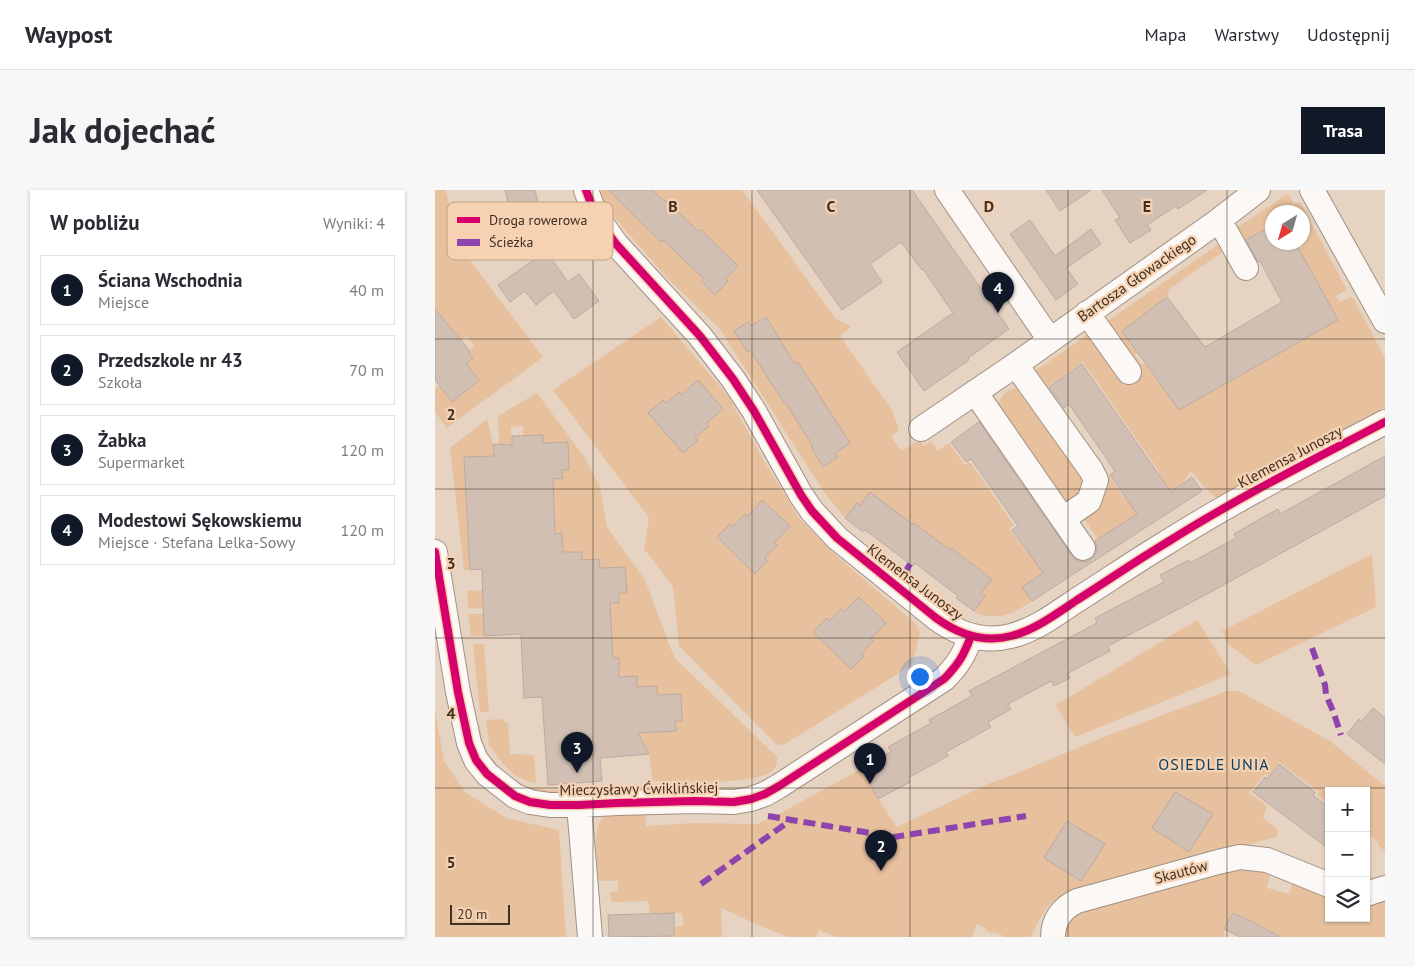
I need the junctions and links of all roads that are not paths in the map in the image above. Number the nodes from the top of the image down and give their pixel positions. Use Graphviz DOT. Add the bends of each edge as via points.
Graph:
graph roads {
  1 [pos="586,190"];
  2 [pos="947,190"];
  3 [pos="1258,190"];
  4 [pos="1313,190"];
  5 [pos="590,202"];
  6 [pos="1218,220"];
  7 [pos="613,240"];
  8 [pos="1246,268"];
  9 [pos="1087,313"];
  10 [pos="1385,321"];
  11 [pos="1049,340"];
  12 [pos="1016,365"];
  13 [pos="1129,372"];
  14 [pos="975,392"];
  15 [pos="1385,422"];
  16 [pos="921,429"];
  17 [pos="1063,520"];
  18 [pos="1083,548"];
  19 [pos="435,552"];
  20 [pos="971,636"];
  21 [pos="579,805"];
  22 [pos="1325,883"];
  23 [pos="1385,888"];
  24 [pos="1370,893"];
  25 [pos="590,937"];
  26 [pos="1053,937"];
  1 -- 5 [label="street, Klemensa Junoszy"];
  2 -- 11 [label="street"];
  3 -- 6 [label="street, Bartosza Głowackiego"];
  4 -- 10 [label="street"];
  6 -- 8 [label="street"];
  6 -- 9 [label="street, Bartosza Głowackiego"];
  7 -- 20 [label="street, Klemensa Junoszy" via="700,336 733,379 801,495 822,523 936,618"];
  9 -- 11 [label="street, Bartosza Głowackiego"];
  9 -- 13 [label="street"];
  11 -- 12 [label="street, Bartosza Głowackiego"];
  12 -- 14 [label="street, Bartosza Głowackiego"];
  12 -- 17 [label="street" via="1096,480 1089,501"];
  14 -- 16 [label="street, Bartosza Głowackiego"];
  14 -- 17 [label="street"];
  15 -- 20 [label="street, Klemensa Junoszy" via="1167,542 1026,632 1010,637"];
  17 -- 18 [label="street"];
  19 -- 21 [label="street, Mieczysławy Ćwiklińskiej" via="463,720 476,760 487,774 515,796 550,805"];
  20 -- 21 [label="street, Mieczysławy Ćwiklińskiej" via="964,654 944,679 765,794 734,802"];
  21 -- 25 [label="street"];
  22 -- 26 [label="street, Skautów" via="1267,860 1240,857 1077,901 1065,907 1057,918"];
  23 -- 24 [label="street"];
}
